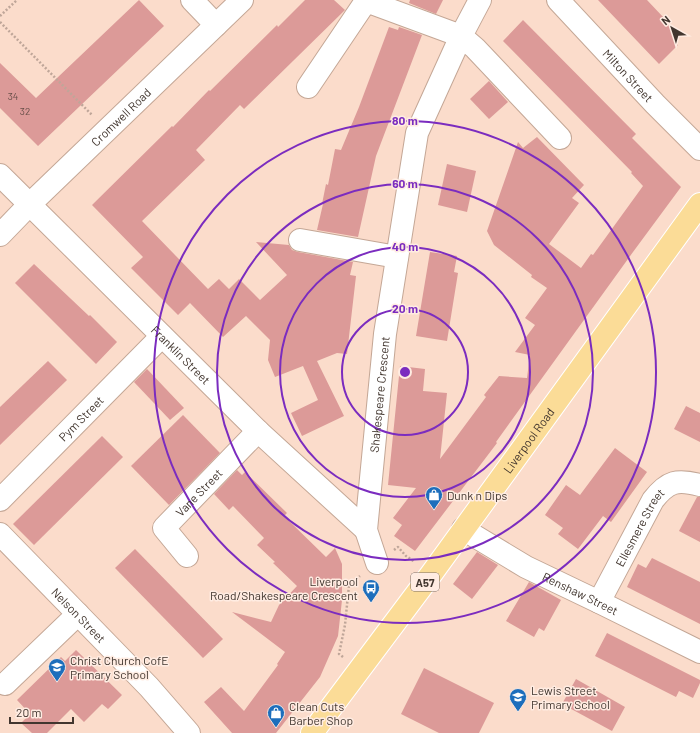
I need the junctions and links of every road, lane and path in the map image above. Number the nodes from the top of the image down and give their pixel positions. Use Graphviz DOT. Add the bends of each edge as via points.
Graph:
graph roads {
  1 [pos="17,0"];
  2 [pos="192,0"];
  3 [pos="242,0"];
  4 [pos="480,0"];
  5 [pos="558,0"];
  6 [pos="0,16"];
  7 [pos="0,22"];
  8 [pos="216,24"];
  9 [pos="461,36"];
  10 [pos="308,87"];
  11 [pos="107,130"];
  12 [pos="560,138"];
  13 [pos="700,149"];
  14 [pos="0,175"];
  15 [pos="700,204"];
  16 [pos="29,205"];
  17 [pos="0,235"];
  18 [pos="300,240"];
  19 [pos="398,257"];
  20 [pos="162,336"];
  21 [pos="258,431"];
  22 [pos="700,485"];
  23 [pos="0,500"];
  24 [pos="463,529"];
  25 [pos="366,530"];
  26 [pos="0,534"];
  27 [pos="186,556"];
  28 [pos="377,563"];
  29 [pos="432,573"];
  30 [pos="599,602"];
  31 [pos="78,614"];
  32 [pos="700,652"];
  33 [pos="359,669"];
  34 [pos="5,684"];
  35 [pos="189,733"];
  36 [pos="312,733"];
  1 -- 6 [label="path"];
  2 -- 8 [label="street"];
  3 -- 8 [label="street, Cromwell Road"];
  4 -- 9 [label="street, Shakespeare Crescent"];
  5 -- 13 [label="street, Milton Street"];
  7 -- 11 [label="path"];
  8 -- 11 [label="street, Cromwell Road"];
  9 -- 10 [label="street" via="366,1"];
  9 -- 12 [label="street"];
  9 -- 19 [label="street, Shakespeare Crescent" via="417,133"];
  11 -- 16 [label="street, Cromwell Road"];
  14 -- 16 [label="street, Franklin Street"];
  15 -- 24 [label="main road, Liverpool Road / A57"];
  16 -- 17 [label="street, Cromwell Road"];
  16 -- 20 [label="street, Franklin Street"];
  18 -- 19 [label="street"];
  19 -- 25 [label="street, Shakespeare Crescent" via="385,334"];
  20 -- 21 [label="street, Franklin Street"];
  20 -- 23 [label="street, Pym Street"];
  21 -- 25 [label="street, Franklin Street"];
  21 -- 27 [label="street, Vane Street" via="164,528"];
  22 -- 30 [label="street, Ellesmere Street" via="673,482 662,488 653,500"];
  24 -- 29 [label="main road, Liverpool Road / A57"];
  24 -- 30 [label="street, Renshaw Street" via="526,567"];
  25 -- 28 [label="street, Shakespeare Crescent"];
  26 -- 31 [label="street, Nelson Street"];
  28 -- 29 [label="path" via="398,547 406,556"];
  28 -- 33 [label="path" via="349,585 339,654"];
  29 -- 33 [label="main road, Liverpool Road / A57"];
  30 -- 32 [label="street, Renshaw Street"];
  31 -- 34 [label="street"];
  31 -- 35 [label="street, Nelson Street" via="149,687"];
  33 -- 36 [label="main road, Liverpool Road / A57"];
}
